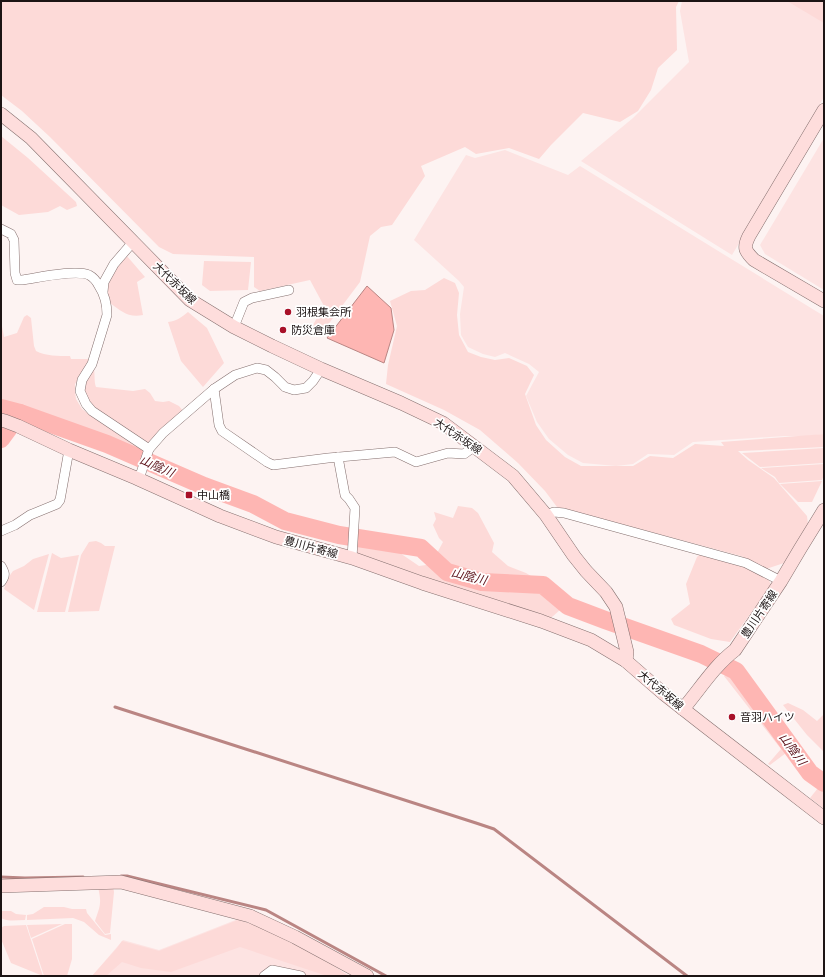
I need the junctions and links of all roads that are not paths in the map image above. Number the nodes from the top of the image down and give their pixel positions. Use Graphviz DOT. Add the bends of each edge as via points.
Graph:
graph roads {
  1 [pos="824,110"];
  2 [pos="1,114"];
  3 [pos="1,229"];
  4 [pos="133,242"];
  5 [pos="289,290"];
  6 [pos="103,292"];
  7 [pos="824,301"];
  8 [pos="234,327"];
  9 [pos="321,369"];
  10 [pos="214,388"];
  11 [pos="3,421"];
  12 [pos="474,446"];
  13 [pos="69,450"];
  14 [pos="149,450"];
  15 [pos="338,457"];
  16 [pos="136,478"];
  17 [pos="824,510"];
  18 [pos="546,515"];
  19 [pos="1,531"];
  20 [pos="352,558"];
  21 [pos="1,566"];
  22 [pos="781,581"];
  23 [pos="1,582"];
  24 [pos="627,656"];
  25 [pos="683,709"];
  26 [pos="824,818"];
  27 [pos="1,886"];
  28 [pos="264,976"];
  29 [pos="300,976"];
  30 [pos="367,976"];
  1 -- 7 [label="main road" via="748,236 745,248 754,260"];
  2 -- 4 [label="main road, 大代赤坂線" via="31,138"];
  3 -- 6 [label="street" via="11,234 14,240 17,280 79,273 89,275"];
  4 -- 6 [label="street" via="114,264 104,282"];
  4 -- 8 [label="main road, 大代赤坂線" via="190,300"];
  5 -- 8 [label="street" via="244,302"];
  6 -- 14 [label="street" via="107,315 92,364 82,380 80,390 92,411"];
  8 -- 9 [label="main road, 大代赤坂線"];
  9 -- 10 [label="street" via="306,388 294,390 285,387 266,370 256,368 235,375"];
  9 -- 12 [label="main road, 大代赤坂線" via="443,423"];
  10 -- 14 [label="street" via="163,433"];
  10 -- 15 [label="street" via="222,431 267,462 273,465"];
  11 -- 13 [label="main road, 豊川片寄線"];
  12 -- 15 [label="street" via="464,454 448,453 416,462 395,452"];
  12 -- 18 [label="main road, 大代赤坂線" via="514,476"];
  13 -- 16 [label="main road, 豊川片寄線"];
  13 -- 19 [label="street" via="60,500 57,504 30,514"];
  14 -- 16 [label="street" via="141,473"];
  15 -- 20 [label="street" via="345,495 355,508"];
  16 -- 20 [label="main road, 豊川片寄線" via="220,516 276,537"];
  17 -- 22 [label="main road, 豊川片寄線"];
  18 -- 22 [label="street" via="554,512 564,513 746,563"];
  18 -- 24 [label="main road, 大代赤坂線" via="574,556 616,607"];
  20 -- 24 [label="main road, 豊川片寄線" via="422,584 541,621"];
  21 -- 23 [label="street" via="5,573"];
  22 -- 25 [label="main road, 豊川片寄線" via="735,650 711,674"];
  24 -- 25 [label="main road, 大代赤坂線" via="664,694"];
  25 -- 26 [label="main road, 大代赤坂線"];
  27 -- 30 [label="main road" via="121,882 250,916"];
  28 -- 29 [label="street" via="272,970"];
}
